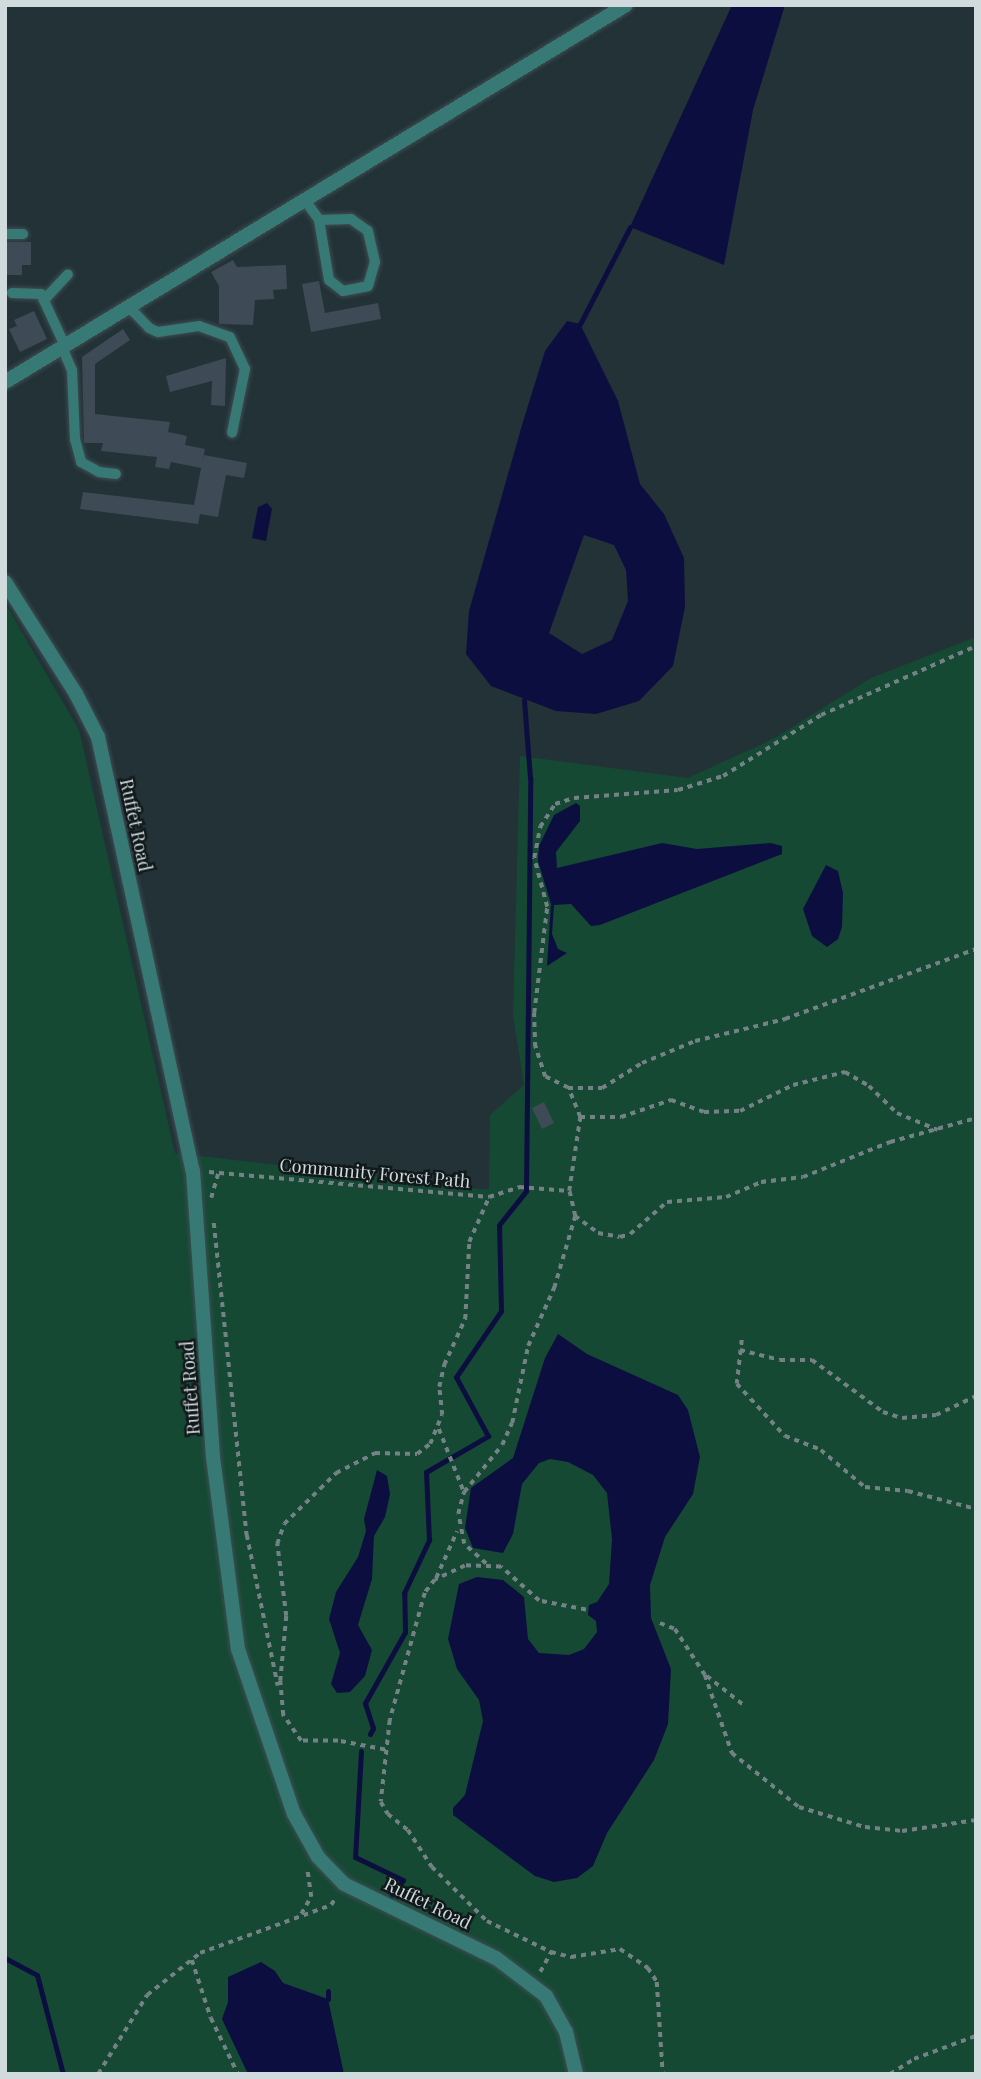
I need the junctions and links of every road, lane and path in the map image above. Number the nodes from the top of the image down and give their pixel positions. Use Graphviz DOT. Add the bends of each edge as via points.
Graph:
graph roads {
  1 [pos="625,5"];
  2 [pos="304,199"];
  3 [pos="320,219"];
  4 [pos="5,234"];
  5 [pos="23,234"];
  6 [pos="68,274"];
  7 [pos="12,293"];
  8 [pos="44,300"];
  9 [pos="129,306"];
  10 [pos="64,346"];
  11 [pos="5,382"];
  12 [pos="232,433"];
  13 [pos="116,474"];
  14 [pos="5,582"];
  15 [pos="976,646"];
  16 [pos="976,949"];
  17 [pos="568,1088"];
  18 [pos="580,1117"];
  19 [pos="976,1118"];
  20 [pos="938,1130"];
  21 [pos="569,1191"];
  22 [pos="489,1197"];
  23 [pos="575,1216"];
  24 [pos="742,1340"];
  25 [pos="740,1350"];
  26 [pos="976,1396"];
  27 [pos="439,1429"];
  28 [pos="464,1492"];
  29 [pos="976,1509"];
  30 [pos="457,1530"];
  31 [pos="486,1564"];
  32 [pos="435,1580"];
  33 [pos="586,1611"];
  34 [pos="660,1623"];
  35 [pos="705,1675"];
  36 [pos="282,1698"];
  37 [pos="745,1706"];
  38 [pos="385,1750"];
  39 [pos="976,1820"];
  40 [pos="344,1884"];
  41 [pos="551,1952"];
  42 [pos="192,1960"];
  43 [pos="532,1986"];
  44 [pos="976,2036"];
  45 [pos="98,2074"];
  46 [pos="238,2074"];
  47 [pos="576,2074"];
  48 [pos="663,2074"];
  49 [pos="890,2074"];
  1 -- 2 [label="street"];
  2 -- 3 [label="lane"];
  2 -- 9 [label="street"];
  3 -- 3 [label="lane" via="329,281 343,291 360,291 374,273 368,232 351,219"];
  4 -- 5 [label="lane"];
  6 -- 8 [label="lane"];
  7 -- 8 [label="lane" via="41,294"];
  8 -- 10 [label="lane"];
  9 -- 10 [label="street"];
  9 -- 12 [label="lane" via="158,332 199,326 230,337 245,369"];
  10 -- 11 [label="street"];
  10 -- 13 [label="lane" via="72,370 75,439 81,462 99,472"];
  14 -- 40 [label="street, Ruffet Road" via="76,694 97,737 193,1171 213,1457 238,1649 294,1814 318,1857"];
  15 -- 17 [label="path" via="821,715 723,776 678,790 574,797 555,804 540,827 534,858 547,907 534,1013 535,1047 545,1077"];
  16 -- 17 [label="path" via="785,1019 695,1041 642,1063 602,1088"];
  17 -- 18 [label="path"];
  18 -- 20 [label="path" via="621,1117 671,1100 704,1112 740,1111 793,1085 845,1072 869,1086 897,1113"];
  18 -- 21 [label="path"];
  19 -- 20 [label="path"];
  20 -- 23 [label="path" via="869,1149 831,1169 761,1182 726,1197 667,1202 630,1234 620,1237 598,1233"];
  21 -- 22 [label="path, Community Forest Path" via="519,1188"];
  21 -- 23 [label="path"];
  22 -- 27 [label="path" via="469,1242 465,1319 439,1387"];
  22 -- 36 [label="path, Community Forest Path" via="218,1173 211,1199 229,1329 247,1535"];
  23 -- 28 [label="path" via="554,1288 528,1346 512,1423 502,1445"];
  24 -- 25 [label="path"];
  25 -- 26 [label="path" via="779,1360 813,1360 883,1412 902,1418 936,1415"];
  25 -- 29 [label="path" via="737,1384 785,1436 821,1450 864,1487 908,1491"];
  27 -- 28 [label="path"];
  27 -- 36 [label="path" via="430,1444 416,1454 375,1453 336,1473 284,1524 277,1545 286,1616"];
  28 -- 30 [label="path"];
  30 -- 31 [label="path" via="472,1555"];
  30 -- 32 [label="path"];
  31 -- 32 [label="path" via="465,1566"];
  31 -- 33 [label="path" via="501,1567 539,1601"];
  32 -- 38 [label="path" via="425,1593"];
  34 -- 35 [label="path" via="675,1629"];
  35 -- 37 [label="path"];
  35 -- 39 [label="path" via="732,1753 799,1807 865,1828 902,1831"];
  36 -- 38 [label="path" via="283,1715 301,1741 338,1741"];
  38 -- 41 [label="path" via="382,1802 388,1814 408,1830 432,1867 486,1921"];
  40 -- 42 [label="path" via="331,1905 200,1953"];
  40 -- 43 [label="street, Ruffet Road" via="496,1958"];
  41 -- 43 [label="path"];
  41 -- 48 [label="path" via="571,1957 620,1949 648,1968 657,1982"];
  42 -- 45 [label="path" via="147,1994"];
  42 -- 46 [label="path" via="211,2018"];
  43 -- 47 [label="street, Ruffet Road" via="545,1996 566,2032"];
  44 -- 49 [label="path" via="914,2059"];
}
